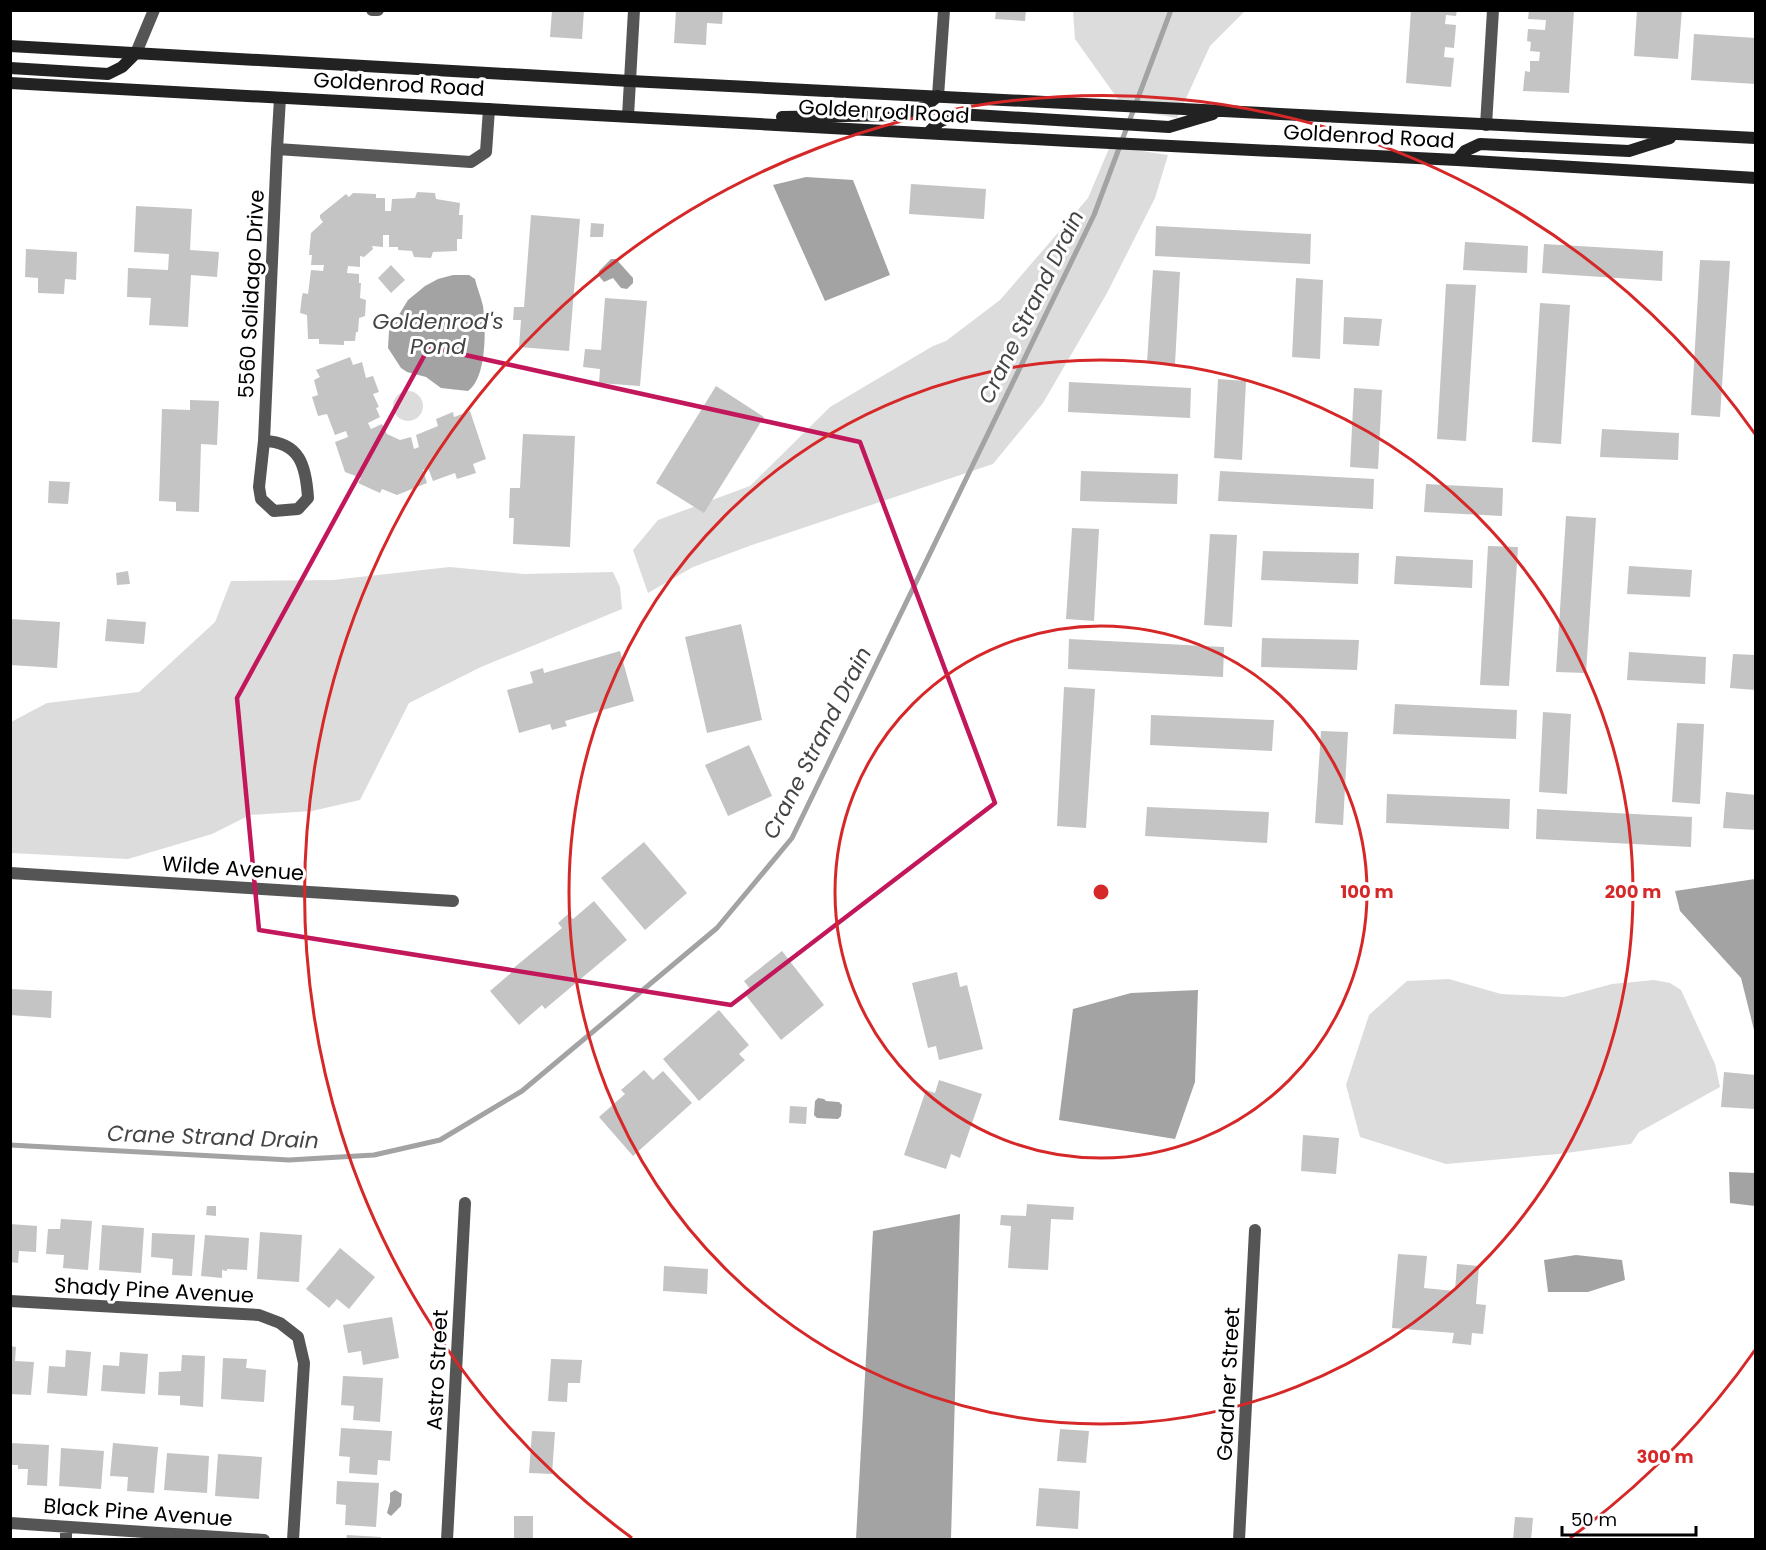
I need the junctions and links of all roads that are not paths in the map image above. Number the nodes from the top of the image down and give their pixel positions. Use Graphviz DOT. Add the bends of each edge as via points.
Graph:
graph roads {
  1 [pos="154,10"];
  2 [pos="372,10"];
  3 [pos="378,10"];
  4 [pos="634,10"];
  5 [pos="944,10"];
  6 [pos="1493,10"];
  7 [pos="10,46"];
  8 [pos="136,53"];
  9 [pos="10,68"];
  10 [pos="630,81"];
  11 [pos="10,83"];
  12 [pos="938,96"];
  13 [pos="280,98"];
  14 [pos="489,109"];
  15 [pos="1224,111"];
  16 [pos="628,116"];
  17 [pos="691,120"];
  18 [pos="1486,125"];
  19 [pos="929,132"];
  20 [pos="1680,135"];
  21 [pos="1755,138"];
  22 [pos="277,149"];
  23 [pos="1457,160"];
  24 [pos="1755,178"];
  25 [pos="264,441"];
  26 [pos="10,873"];
  27 [pos="453,901"];
  28 [pos="465,1203"];
  29 [pos="1255,1230"];
  30 [pos="10,1301"];
  31 [pos="10,1524"];
  32 [pos="66,1533"];
  33 [pos="264,1539"];
  34 [pos="293,1539"];
  35 [pos="447,1539"];
  36 [pos="1239,1539"];
  1 -- 8 [label="street"];
  2 -- 3 [label="street"];
  4 -- 10 [label="street"];
  5 -- 12 [label="street"];
  6 -- 18 [label="street"];
  7 -- 8 [label="main road, Goldenrod Road"];
  8 -- 9 [label="main road" via="108,74"];
  8 -- 10 [label="main road, Goldenrod Road"];
  10 -- 12 [label="main road, Goldenrod Road"];
  10 -- 16 [label="street"];
  11 -- 13 [label="main road, Goldenrod Road"];
  12 -- 15 [label="main road, Goldenrod Road"];
  12 -- 17 [label="main road" via="905,115"];
  13 -- 14 [label="main road, Goldenrod Road"];
  13 -- 22 [label="street, 5560 Solidago Drive"];
  14 -- 16 [label="main road, Goldenrod Road"];
  14 -- 22 [label="street" via="486,152 471,162"];
  15 -- 18 [label="main road, Goldenrod Road"];
  15 -- 19 [label="main road" via="1169,127 957,114 939,122"];
  16 -- 17 [label="main road, Goldenrod Road"];
  17 -- 19 [label="main road, Goldenrod Road"];
  18 -- 20 [label="main road, Goldenrod Road"];
  19 -- 23 [label="main road, Goldenrod Road"];
  20 -- 21 [label="main road, Goldenrod Road"];
  20 -- 23 [label="main road" via="1629,151 1480,144"];
  22 -- 25 [label="street, 5560 Solidago Drive"];
  23 -- 24 [label="main road, Goldenrod Road"];
  25 -- 25 [label="street, 5560 Solidago Drive" via="261,499 274,511 298,509 308,498 299,458 289,446"];
  26 -- 27 [label="street, Wilde Avenue"];
  28 -- 35 [label="street, Astro Street"];
  29 -- 36 [label="street, Gardner Street"];
  30 -- 34 [label="street, Shady Pine Avenue" via="259,1314 298,1337 304,1363"];
  31 -- 32 [label="street, Black Pine Avenue"];
  32 -- 33 [label="street, Black Pine Avenue"];
}
